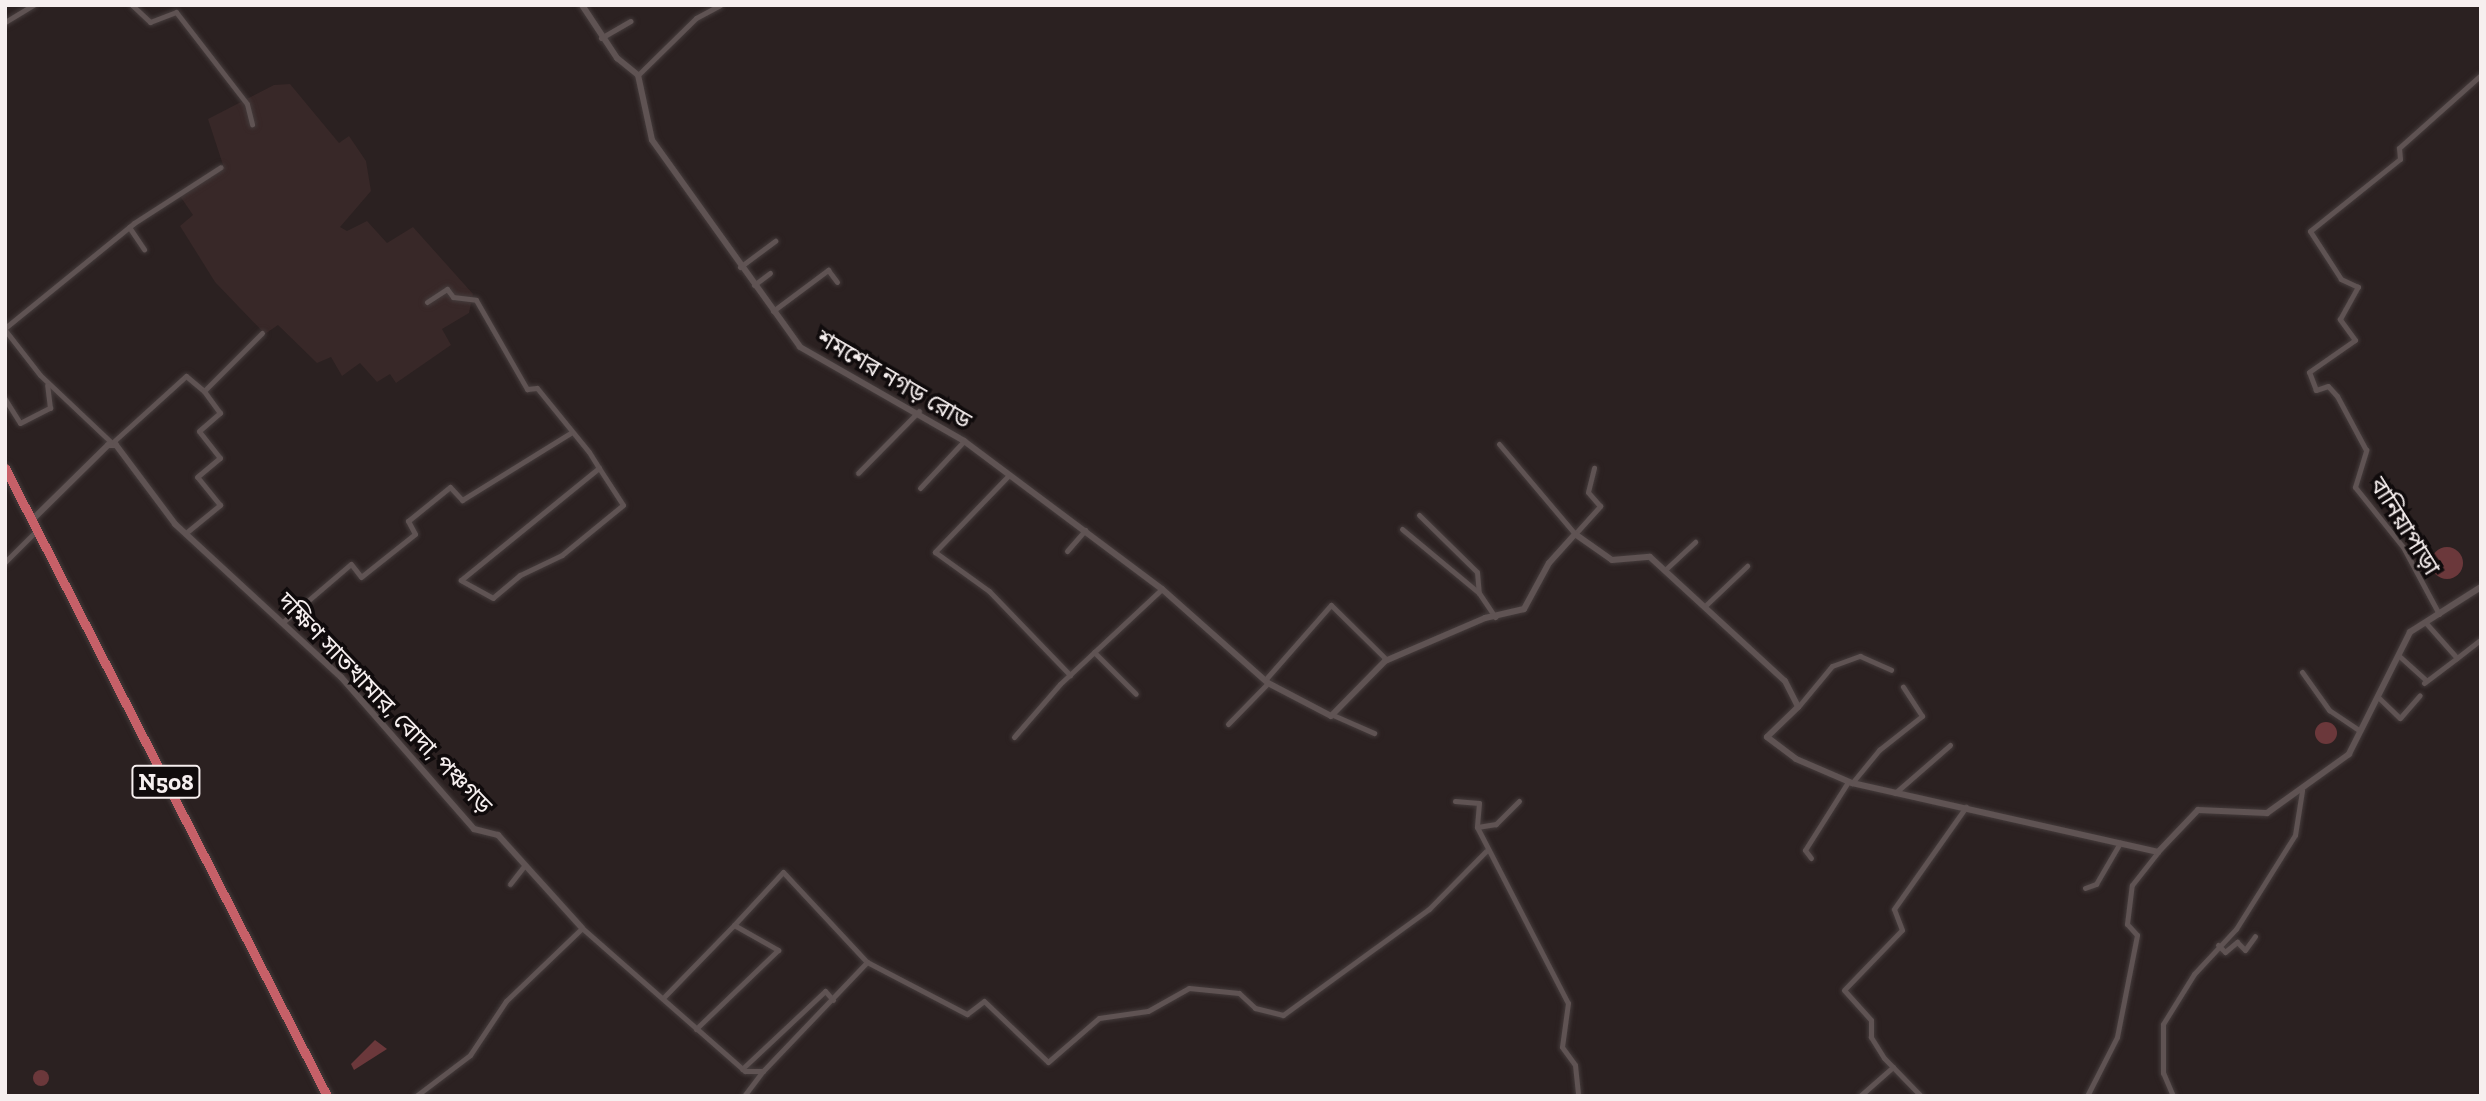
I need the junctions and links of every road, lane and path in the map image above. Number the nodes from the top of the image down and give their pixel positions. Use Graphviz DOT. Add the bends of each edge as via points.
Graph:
graph roads {
  1 [pos="33,5"];
  2 [pos="132,5"];
  3 [pos="582,5"];
  4 [pos="720,5"];
  5 [pos="630,21"];
  6 [pos="5,22"];
  7 [pos="601,38"];
  8 [pos="638,75"];
  9 [pos="2481,75"];
  10 [pos="252,124"];
  11 [pos="221,167"];
  12 [pos="129,227"];
  13 [pos="775,241"];
  14 [pos="144,249"];
  15 [pos="740,267"];
  16 [pos="770,273"];
  17 [pos="838,282"];
  18 [pos="754,285"];
  19 [pos="427,302"];
  20 [pos="773,311"];
  21 [pos="6,329"];
  22 [pos="262,333"];
  23 [pos="47,385"];
  24 [pos="204,391"];
  25 [pos="5,399"];
  26 [pos="919,411"];
  27 [pos="572,432"];
  28 [pos="964,442"];
  29 [pos="112,443"];
  30 [pos="1499,444"];
  31 [pos="5,468"];
  32 [pos="599,468"];
  33 [pos="1594,468"];
  34 [pos="858,473"];
  35 [pos="1009,475"];
  36 [pos="920,488"];
  37 [pos="1419,515"];
  38 [pos="32,520"];
  39 [pos="1402,529"];
  40 [pos="37,530"];
  41 [pos="1085,530"];
  42 [pos="187,533"];
  43 [pos="1576,534"];
  44 [pos="1695,542"];
  45 [pos="1067,551"];
  46 [pos="5,562"];
  47 [pos="1747,566"];
  48 [pos="1666,569"];
  49 [pos="2481,587"];
  50 [pos="1162,589"];
  51 [pos="1479,593"];
  52 [pos="1706,606"];
  53 [pos="2439,614"];
  54 [pos="1495,617"];
  55 [pos="283,622"];
  56 [pos="2426,623"];
  57 [pos="2481,639"];
  58 [pos="1094,652"];
  59 [pos="2398,655"];
  60 [pos="2457,658"];
  61 [pos="1387,660"];
  62 [pos="1891,670"];
  63 [pos="2302,672"];
  64 [pos="1070,676"];
  65 [pos="1267,682"];
  66 [pos="1903,687"];
  67 [pos="1136,694"];
  68 [pos="2420,695"];
  69 [pos="2378,697"];
  70 [pos="1798,707"];
  71 [pos="1332,715"];
  72 [pos="1228,724"];
  73 [pos="2360,731"];
  74 [pos="1374,733"];
  75 [pos="1014,737"];
  76 [pos="1950,746"];
  77 [pos="1850,783"];
  78 [pos="2302,791"];
  79 [pos="1895,793"];
  80 [pos="1455,801"];
  81 [pos="1519,801"];
  82 [pos="1966,807"];
  83 [pos="1477,827"];
  84 [pos="2120,843"];
  85 [pos="1486,851"];
  86 [pos="2158,852"];
  87 [pos="1811,858"];
  88 [pos="525,865"];
  89 [pos="510,884"];
  90 [pos="2085,888"];
  91 [pos="734,925"];
  92 [pos="582,928"];
  93 [pos="2255,936"];
  94 [pos="2218,945"];
  95 [pos="867,962"];
  96 [pos="663,998"];
  97 [pos="833,1000"];
  98 [pos="696,1029"];
  99 [pos="1893,1067"];
  100 [pos="742,1069"];
  101 [pos="763,1070"];
  102 [pos="1575,1095"];
  103 [pos="327,1096"];
  104 [pos="416,1096"];
  105 [pos="744,1096"];
  106 [pos="1860,1096"];
  107 [pos="1921,1096"];
  108 [pos="2087,1096"];
  109 [pos="2174,1096"];
  1 -- 6 [label="street"];
  2 -- 10 [label="street" via="150,22 176,12 247,104"];
  3 -- 7 [label="street"];
  4 -- 8 [label="street" via="696,19"];
  5 -- 7 [label="street"];
  7 -- 8 [label="street"];
  8 -- 15 [label="street, শমশের নগড় রোড" via="652,139"];
  9 -- 53 [label="street, বানিয়াপাড়া" via="2399,148 2400,159 2310,231 2342,279 2358,287 2340,319 2355,340 2309,372 2316,390 2328,386 2337,396 2366,450 2355,487 2403,547"];
  11 -- 12 [label="street, দক্ষিণ সাতখামার, বোদা, পঞ্চগড়"];
  12 -- 14 [label="street"];
  12 -- 21 [label="street, দক্ষিণ সাতখামার, বোদা, পঞ্চগড়"];
  13 -- 15 [label="street"];
  15 -- 18 [label="street, শমশের নগড় রোড"];
  16 -- 18 [label="street"];
  17 -- 20 [label="street" via="828,270"];
  18 -- 20 [label="street, শমশের নগড় রোড"];
  19 -- 27 [label="street" via="447,289 453,297 476,300 527,389 537,388"];
  20 -- 26 [label="street, শমশের নগড় রোড" via="800,347 876,395"];
  21 -- 29 [label="street, দক্ষিণ সাতখামার, বোদা, পঞ্চগড়" via="40,375"];
  22 -- 24 [label="street"];
  23 -- 25 [label="street" via="50,408 20,423"];
  24 -- 29 [label="street" via="186,376"];
  24 -- 42 [label="street" via="220,413 199,431 220,458 197,477 220,505"];
  26 -- 28 [label="street, শমশের নগড় রোড"];
  26 -- 34 [label="street"];
  27 -- 32 [label="street"];
  27 -- 55 [label="street" via="462,500 450,487 408,521 415,534 361,577 351,564"];
  28 -- 35 [label="street, শমশের নগড় রোড"];
  28 -- 36 [label="street"];
  29 -- 38 [label="street"];
  29 -- 42 [label="street, দক্ষিণ সাতখামার, বোদা, পঞ্চগড়"];
  30 -- 43 [label="street"];
  31 -- 38 [label="highway, N508"];
  32 -- 32 [label="street" via="579,489 461,580 493,598 596,529 623,505"];
  33 -- 43 [label="street" via="1588,492 1600,506"];
  35 -- 41 [label="street, শমশের নগড় রোড"];
  35 -- 64 [label="street" via="935,552 989,591"];
  37 -- 51 [label="street" via="1477,572"];
  38 -- 40 [label="highway, N508"];
  39 -- 51 [label="street"];
  40 -- 46 [label="street"];
  40 -- 103 [label="highway, N508"];
  41 -- 45 [label="street"];
  41 -- 50 [label="street, শমশের নগড় রোড"];
  42 -- 55 [label="street, দক্ষিণ সাতখামার, বোদা, পঞ্চগড়"];
  43 -- 48 [label="street" via="1612,560 1650,557"];
  43 -- 54 [label="street" via="1549,562 1524,609"];
  44 -- 48 [label="street"];
  47 -- 52 [label="street"];
  48 -- 52 [label="street"];
  49 -- 53 [label="street"];
  50 -- 58 [label="street"];
  50 -- 65 [label="street, শমশের নগড় রোড"];
  51 -- 54 [label="street"];
  52 -- 70 [label="street" via="1785,681"];
  53 -- 56 [label="street"];
  54 -- 61 [label="street"];
  55 -- 88 [label="street, দক্ষিণ সাতখামার, বোদা, পঞ্চগড়" via="341,677 474,830 498,835"];
  56 -- 59 [label="street" via="2410,632"];
  56 -- 60 [label="street"];
  57 -- 60 [label="street"];
  58 -- 64 [label="street"];
  58 -- 67 [label="street"];
  59 -- 60 [label="street" via="2425,681"];
  59 -- 69 [label="street"];
  61 -- 65 [label="street" via="1331,605"];
  61 -- 71 [label="street"];
  62 -- 70 [label="street" via="1860,656 1832,666"];
  63 -- 73 [label="street" via="2329,710"];
  64 -- 75 [label="street"];
  65 -- 71 [label="street, শমশের নগড় রোড"];
  65 -- 72 [label="street"];
  66 -- 77 [label="street" via="1922,716 1880,750"];
  68 -- 69 [label="street" via="2400,718"];
  69 -- 73 [label="street"];
  70 -- 77 [label="street" via="1767,737 1796,759"];
  71 -- 74 [label="street"];
  73 -- 78 [label="street" via="2349,754"];
  76 -- 79 [label="street"];
  77 -- 79 [label="street"];
  77 -- 87 [label="street" via="1805,850"];
  78 -- 86 [label="street" via="2267,813 2198,810"];
  78 -- 94 [label="street" via="2295,835 2236,929"];
  79 -- 82 [label="street"];
  80 -- 83 [label="street" via="1479,803"];
  81 -- 83 [label="street" via="1496,824"];
  82 -- 84 [label="street"];
  82 -- 99 [label="street" via="1894,909 1902,930 1844,990 1871,1020 1871,1037"];
  83 -- 85 [label="street"];
  84 -- 86 [label="street"];
  84 -- 90 [label="street" via="2096,884"];
  85 -- 95 [label="street" via="1429,909 1283,1015 1255,1008 1239,993 1189,988 1148,1011 1099,1018 1048,1062 999,1009 984,1000 967,1014"];
  85 -- 102 [label="street" via="1568,1003 1562,1047 1575,1065"];
  86 -- 108 [label="street" via="2132,885 2127,924 2137,935 2117,1037"];
  88 -- 89 [label="street"];
  88 -- 92 [label="street, দক্ষিণ সাতখামার, বোদা, পঞ্চগড়"];
  91 -- 95 [label="street" via="783,872"];
  91 -- 96 [label="street"];
  91 -- 98 [label="street" via="778,950"];
  92 -- 96 [label="street, দক্ষিণ সাতখামার, বোদা, পঞ্চগড়"];
  92 -- 104 [label="street" via="506,1001 470,1055"];
  93 -- 94 [label="street" via="2245,950 2236,942 2225,952"];
  94 -- 109 [label="street" via="2161,1031 2163,1073"];
  95 -- 97 [label="street"];
  96 -- 98 [label="street, দক্ষিণ সাতখামার, বোদা, পঞ্চগড়"];
  97 -- 100 [label="street" via="825,991"];
  97 -- 101 [label="street"];
  98 -- 100 [label="street, দক্ষিণ সাতখামার, বোদা, পঞ্চগড়"];
  99 -- 106 [label="street"];
  99 -- 107 [label="street"];
  100 -- 101 [label="street"];
  101 -- 105 [label="street"];
}
